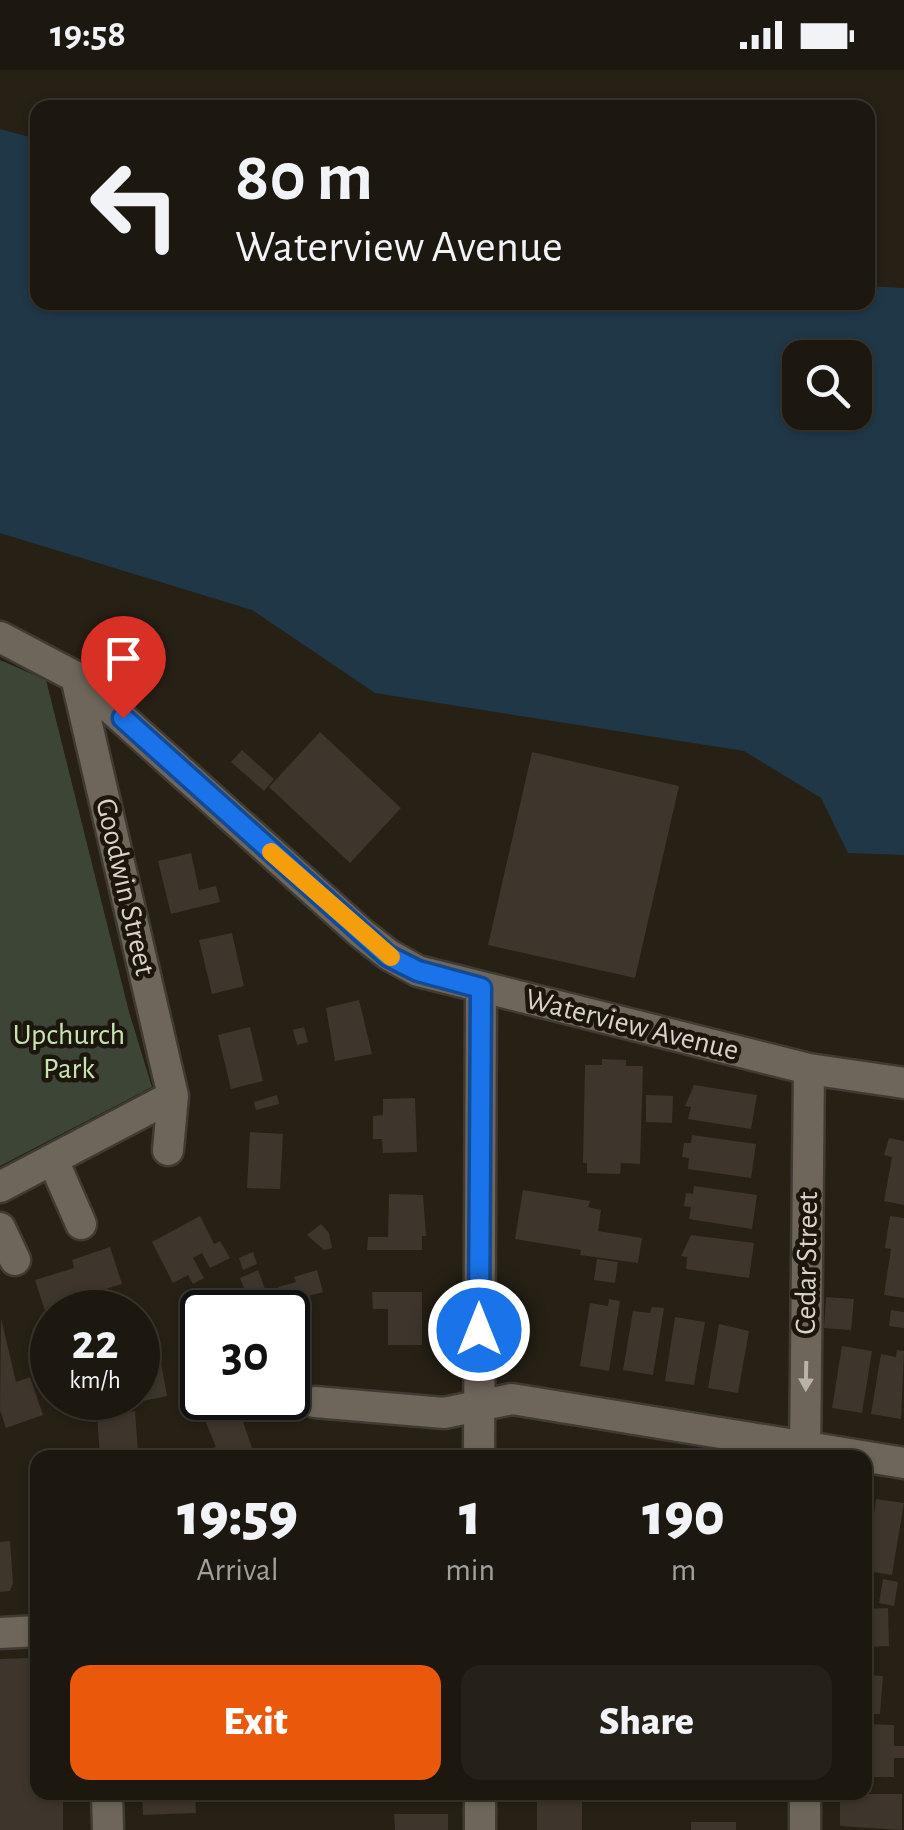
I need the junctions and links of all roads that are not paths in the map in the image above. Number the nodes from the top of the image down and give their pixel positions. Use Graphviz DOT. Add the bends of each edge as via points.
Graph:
graph roads {
  1 [pos="0,636"];
  2 [pos="76,677"];
  3 [pos="481,988"];
  4 [pos="809,1069"];
  5 [pos="904,1083"];
  6 [pos="173,1096"];
  7 [pos="168,1150"];
  8 [pos="52,1160"];
  9 [pos="0,1186"];
  10 [pos="81,1224"];
  11 [pos="0,1228"];
  12 [pos="15,1260"];
  13 [pos="315,1402"];
  14 [pos="479,1406"];
  15 [pos="479,1450"];
  16 [pos="794,1450"];
  17 [pos="805,1450"];
  18 [pos="872,1459"];
  19 [pos="904,1463"];
  20 [pos="30,1632"];
  21 [pos="0,1633"];
  22 [pos="107,1800"];
  23 [pos="480,1800"];
  24 [pos="805,1800"];
  25 [pos="108,1830"];
  26 [pos="480,1830"];
  27 [pos="805,1830"];
  1 -- 2 [label="street, Waterview Avenue"];
  2 -- 3 [label="street, Waterview Avenue" via="388,956"];
  2 -- 6 [label="street, Goodwin Street"];
  3 -- 4 [label="street, Waterview Avenue"];
  3 -- 14 [label="street"];
  4 -- 5 [label="street, Waterview Avenue"];
  4 -- 17 [label="street, Cedar Street, one-way"];
  6 -- 7 [label="street, Goodwin Street"];
  6 -- 8 [label="street"];
  8 -- 9 [label="street"];
  8 -- 10 [label="street"];
  11 -- 12 [label="street"];
  13 -- 14 [label="street" via="444,1414"];
  14 -- 15 [label="street"];
  14 -- 16 [label="street" via="512,1399"];
  18 -- 19 [label="street"];
  20 -- 21 [label="street"];
  22 -- 25 [label="street"];
  23 -- 26 [label="street"];
  24 -- 27 [label="street"];
}
